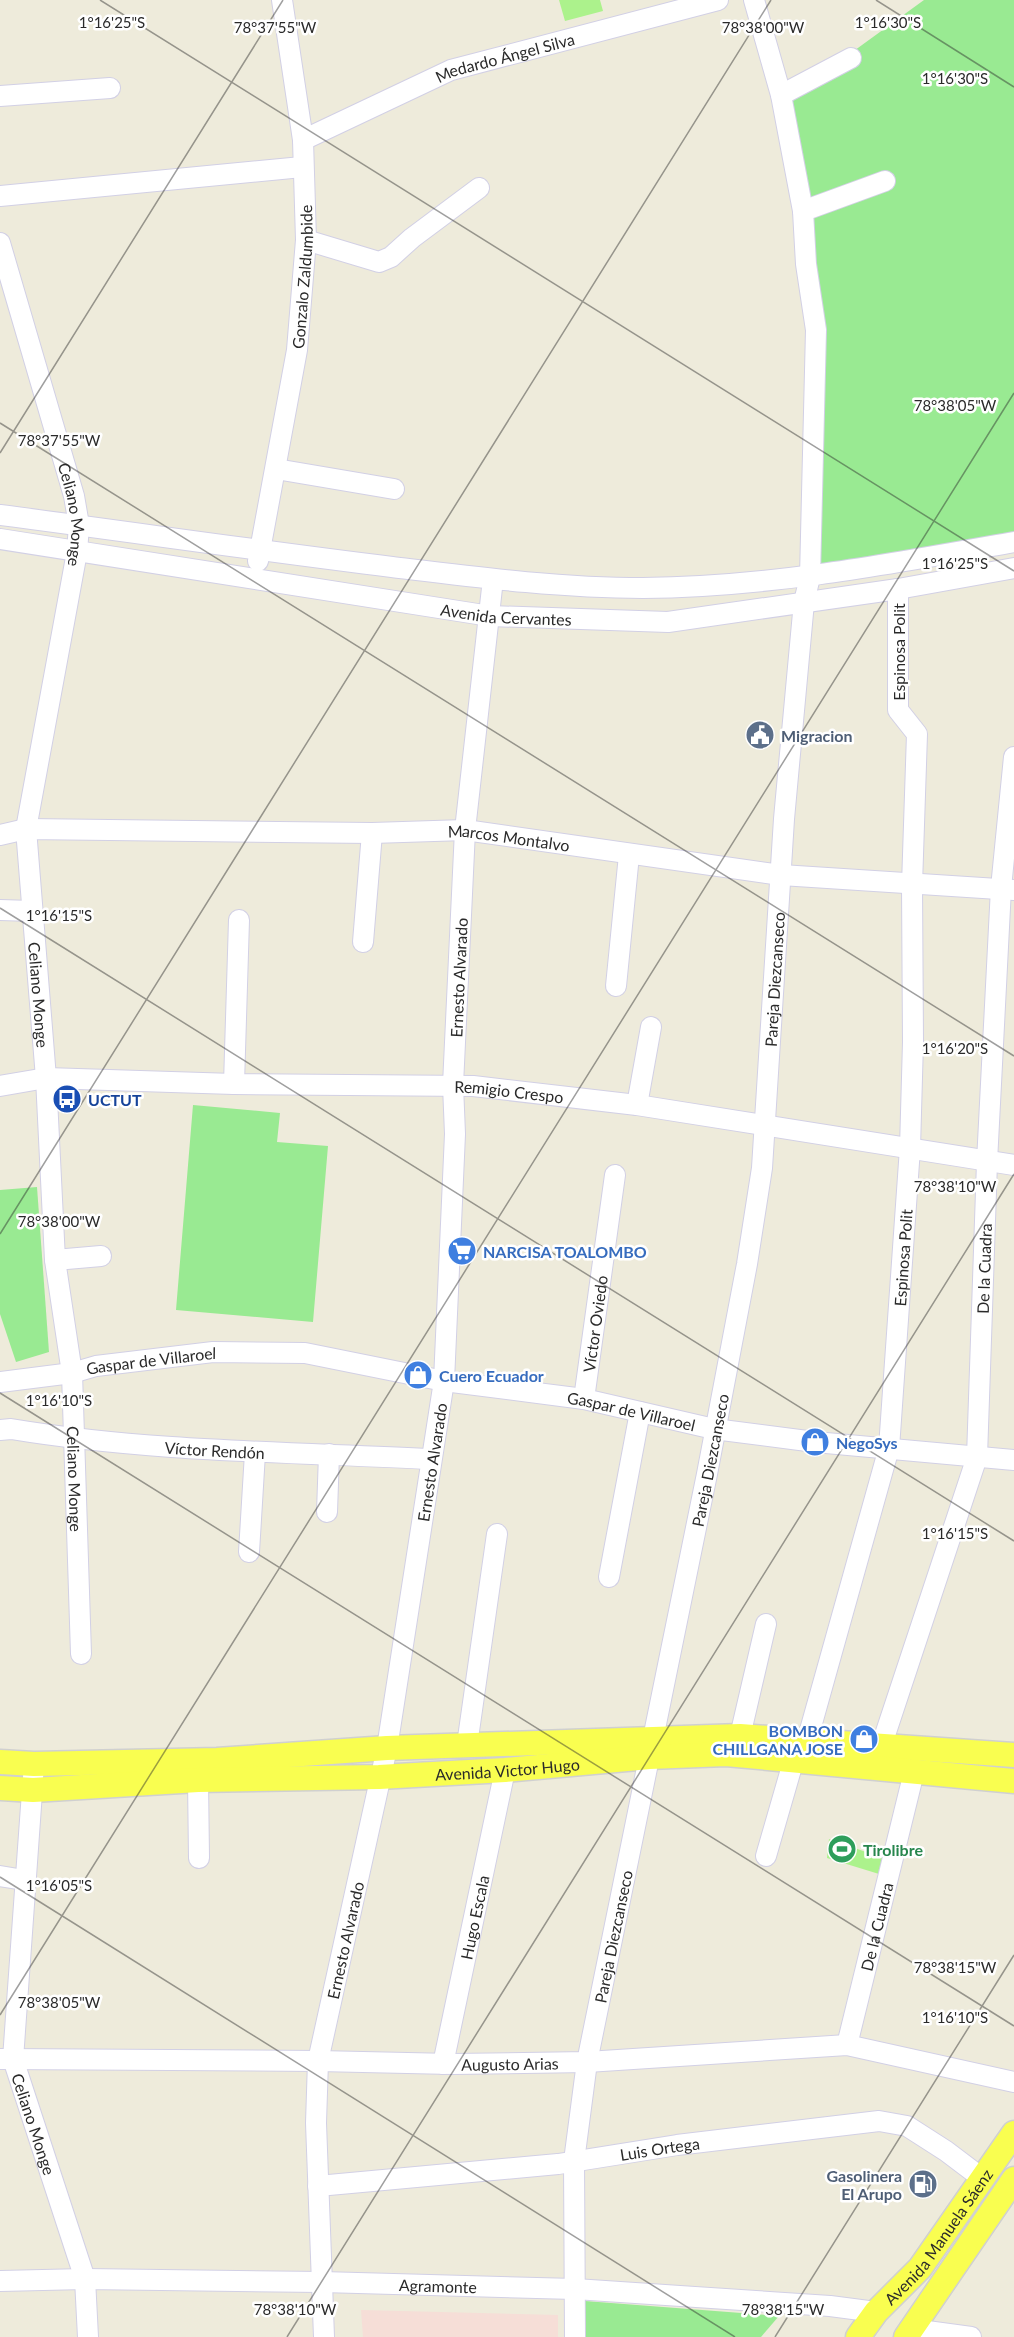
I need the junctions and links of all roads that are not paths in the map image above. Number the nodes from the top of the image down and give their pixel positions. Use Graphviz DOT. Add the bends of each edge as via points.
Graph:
graph roads {
  1 [pos="282,0"];
  2 [pos="718,0"];
  3 [pos="754,0"];
  4 [pos="850,58"];
  5 [pos="110,88"];
  6 [pos="781,95"];
  7 [pos="0,96"];
  8 [pos="303,140"];
  9 [pos="302,167"];
  10 [pos="885,181"];
  11 [pos="479,188"];
  12 [pos="0,196"];
  13 [pos="804,211"];
  14 [pos="306,240"];
  15 [pos="0,243"];
  16 [pos="276,470"];
  17 [pos="394,489"];
  18 [pos="0,515"];
  19 [pos="79,525"];
  20 [pos="0,539"];
  21 [pos="1014,542"];
  22 [pos="258,551"];
  23 [pos="76,552"];
  24 [pos="1014,568"];
  25 [pos="810,577"];
  26 [pos="258,579"];
  27 [pos="493,579"];
  28 [pos="898,588"];
  29 [pos="804,602"];
  30 [pos="490,616"];
  31 [pos="1014,757"];
  32 [pos="26,829"];
  33 [pos="465,830"];
  34 [pos="372,833"];
  35 [pos="0,835"];
  36 [pos="628,855"];
  37 [pos="781,875"];
  38 [pos="912,885"];
  39 [pos="1007,889"];
  40 [pos="0,910"];
  41 [pos="32,910"];
  42 [pos="239,920"];
  43 [pos="363,942"];
  44 [pos="616,986"];
  45 [pos="651,1027"];
  46 [pos="46,1078"];
  47 [pos="234,1084"];
  48 [pos="453,1085"];
  49 [pos="0,1086"];
  50 [pos="637,1105"];
  51 [pos="766,1126"];
  52 [pos="910,1148"];
  53 [pos="987,1162"];
  54 [pos="1014,1165"];
  55 [pos="615,1175"];
  56 [pos="101,1256"];
  57 [pos="55,1260"];
  58 [pos="72,1372"];
  59 [pos="444,1380"];
  60 [pos="0,1382"];
  61 [pos="584,1399"];
  62 [pos="640,1412"];
  63 [pos="714,1429"];
  64 [pos="0,1430"];
  65 [pos="75,1440"];
  66 [pos="889,1448"];
  67 [pos="255,1453"];
  68 [pos="329,1454"];
  69 [pos="977,1457"];
  70 [pos="431,1459"];
  71 [pos="1014,1460"];
  72 [pos="327,1512"];
  73 [pos="497,1534"];
  74 [pos="249,1552"];
  75 [pos="609,1577"];
  76 [pos="766,1624"];
  77 [pos="81,1654"];
  78 [pos="740,1736"];
  79 [pos="882,1744"];
  80 [pos="467,1745"];
  81 [pos="650,1747"];
  82 [pos="387,1748"];
  83 [pos="800,1750"];
  84 [pos="1014,1755"];
  85 [pos="0,1762"];
  86 [pos="34,1764"];
  87 [pos="879,1768"];
  88 [pos="505,1770"];
  89 [pos="914,1772"];
  90 [pos="379,1777"];
  91 [pos="198,1780"];
  92 [pos="1014,1781"];
  93 [pos="0,1788"];
  94 [pos="33,1790"];
  95 [pos="766,1856"];
  96 [pos="199,1858"];
  97 [pos="0,1876"];
  98 [pos="24,1880"];
  99 [pos="847,2045"];
  100 [pos="6,2059"];
  101 [pos="318,2061"];
  102 [pos="587,2062"];
  103 [pos="443,2064"];
  104 [pos="1014,2082"];
  105 [pos="1014,2133"];
  106 [pos="574,2161"];
  107 [pos="983,2179"];
  108 [pos="1014,2179"];
  109 [pos="318,2186"];
  110 [pos="85,2279"];
  111 [pos="0,2281"];
  112 [pos="322,2282"];
  113 [pos="575,2289"];
  114 [pos="876,2312"];
  115 [pos="909,2333"];
  116 [pos="88,2337"];
  117 [pos="324,2337"];
  118 [pos="575,2337"];
  119 [pos="858,2337"];
  120 [pos="971,2337"];
  1 -- 8 [label="street, Gonzalo Zaldumbide"];
  2 -- 8 [label="street, Medardo Ángel Silva" via="451,70"];
  3 -- 6 [label="street"];
  4 -- 6 [label="street"];
  5 -- 7 [label="street"];
  6 -- 13 [label="street, Pareja Diezcanseco"];
  8 -- 9 [label="street, Gonzalo Zaldumbide"];
  9 -- 12 [label="street"];
  9 -- 14 [label="street, Gonzalo Zaldumbide"];
  10 -- 13 [label="street"];
  11 -- 14 [label="street" via="391,257 379,262"];
  13 -- 25 [label="street, Pareja Diezcanseco" via="806,264 816,330"];
  14 -- 16 [label="street, Gonzalo Zaldumbide" via="297,350"];
  15 -- 19 [label="street, Celiano Monge" via="74,496"];
  16 -- 17 [label="street"];
  16 -- 22 [label="street, Gonzalo Zaldumbide"];
  18 -- 19 [label="street, Avenida Cervantes"];
  19 -- 22 [label="street, Avenida Cervantes"];
  19 -- 23 [label="street, Celiano Monge"];
  20 -- 23 [label="street, Avenida Cervantes"];
  21 -- 25 [label="street, Avenida Cervantes"];
  22 -- 26 [label="street, Gonzalo Zaldumbide"];
  22 -- 27 [label="street, Avenida Cervantes"];
  23 -- 26 [label="street, Avenida Cervantes"];
  23 -- 32 [label="street, Celiano Monge"];
  24 -- 28 [label="street, Avenida Cervantes"];
  25 -- 27 [label="street, Avenida Cervantes" via="640,588"];
  25 -- 29 [label="street, Pareja Diezcanseco"];
  26 -- 30 [label="street, Avenida Cervantes"];
  27 -- 30 [label="street, Ernesto Alvarado"];
  28 -- 29 [label="street, Avenida Cervantes"];
  28 -- 38 [label="street, Espinosa Polit" via="898,710 917,734"];
  29 -- 30 [label="street, Avenida Cervantes" via="668,622"];
  29 -- 37 [label="street, Pareja Diezcanseco"];
  30 -- 33 [label="street, Ernesto Alvarado"];
  31 -- 39 [label="street, De la Cuadra"];
  32 -- 34 [label="street, Marcos Montalvo"];
  32 -- 35 [label="street, Marcos Montalvo"];
  32 -- 41 [label="street, Celiano Monge"];
  33 -- 34 [label="street, Marcos Montalvo"];
  33 -- 36 [label="street, Marcos Montalvo"];
  33 -- 48 [label="street, Ernesto Alvarado"];
  34 -- 43 [label="street"];
  36 -- 37 [label="street, Marcos Montalvo"];
  36 -- 44 [label="street"];
  37 -- 38 [label="street, Marcos Montalvo"];
  37 -- 51 [label="street, Pareja Diezcanseco"];
  38 -- 39 [label="street, Marcos Montalvo"];
  38 -- 52 [label="street, Espinosa Polit"];
  39 -- 53 [label="street, De la Cuadra"];
  40 -- 41 [label="street"];
  41 -- 46 [label="street, Celiano Monge"];
  42 -- 47 [label="street"];
  45 -- 50 [label="street"];
  46 -- 47 [label="street, Remigio Crespo"];
  46 -- 49 [label="street, Remigio Crespo"];
  46 -- 57 [label="street, Celiano Monge"];
  47 -- 48 [label="street, Remigio Crespo"];
  48 -- 50 [label="street, Remigio Crespo"];
  48 -- 59 [label="street, Ernesto Alvarado" via="455,1134"];
  50 -- 51 [label="street, Remigio Crespo"];
  51 -- 52 [label="street, Remigio Crespo"];
  51 -- 63 [label="street, Pareja Diezcanseco" via="747,1264"];
  52 -- 53 [label="street, Remigio Crespo"];
  52 -- 66 [label="street, Espinosa Polit"];
  53 -- 54 [label="street, Remigio Crespo"];
  53 -- 69 [label="street, De la Cuadra"];
  55 -- 61 [label="street, Víctor Oviedo"];
  56 -- 57 [label="street"];
  57 -- 58 [label="street, Celiano Monge"];
  58 -- 59 [label="street, Gaspar de Villaroel" via="96,1366 248,1351 305,1353"];
  58 -- 60 [label="street, Gaspar de Villaroel"];
  58 -- 65 [label="street, Celiano Monge"];
  59 -- 61 [label="street, Gaspar de Villaroel"];
  59 -- 70 [label="street, Ernesto Alvarado"];
  61 -- 62 [label="street, Gaspar de Villaroel"];
  62 -- 63 [label="street, Gaspar de Villaroel"];
  62 -- 75 [label="street"];
  63 -- 66 [label="street, Gaspar de Villaroel"];
  63 -- 81 [label="street, Pareja Diezcanseco"];
  64 -- 65 [label="street, Víctor Rendón"];
  65 -- 67 [label="street, Víctor Rendón"];
  65 -- 77 [label="street, Celiano Monge"];
  66 -- 69 [label="street, Gaspar de Villaroel"];
  66 -- 83 [label="street, Espinosa Polit"];
  67 -- 68 [label="street, Víctor Rendón"];
  67 -- 74 [label="street"];
  68 -- 70 [label="street, Víctor Rendón"];
  68 -- 72 [label="street"];
  69 -- 71 [label="street, Gaspar de Villaroel"];
  69 -- 79 [label="street, De la Cuadra"];
  70 -- 82 [label="street, Ernesto Alvarado"];
  73 -- 80 [label="street"];
  76 -- 78 [label="street"];
  78 -- 81 [label="main road, Avenida Victor Hugo"];
  78 -- 83 [label="main road, Avenida Victor Hugo"];
  79 -- 83 [label="main road, Avenida Victor Hugo"];
  79 -- 84 [label="main road, Avenida Victor Hugo"];
  79 -- 87 [label="street, De la Cuadra"];
  80 -- 81 [label="main road, Avenida Victor Hugo"];
  80 -- 82 [label="main road, Avenida Victor Hugo"];
  81 -- 83 [label="main road, Avenida Victor Hugo" via="726,1754"];
  81 -- 88 [label="main road, Avenida Victor Hugo"];
  81 -- 102 [label="street, Pareja Diezcanseco"];
  82 -- 86 [label="main road, Avenida Victor Hugo" via="217,1760"];
  82 -- 90 [label="street, Ernesto Alvarado"];
  83 -- 87 [label="main road, Avenida Victor Hugo"];
  83 -- 95 [label="street, Espinosa Polit"];
  85 -- 86 [label="main road, Avenida Victor Hugo"];
  86 -- 94 [label="street, Celiano Monge"];
  87 -- 89 [label="main road, Avenida Victor Hugo"];
  88 -- 90 [label="main road, Avenida Victor Hugo"];
  88 -- 103 [label="street, Hugo Escala"];
  89 -- 92 [label="main road, Avenida Victor Hugo"];
  89 -- 99 [label="street, De la Cuadra"];
  90 -- 91 [label="main road, Avenida Victor Hugo"];
  90 -- 101 [label="street, Ernesto Alvarado"];
  91 -- 94 [label="main road, Avenida Victor Hugo"];
  91 -- 96 [label="street"];
  93 -- 94 [label="main road, Avenida Victor Hugo"];
  94 -- 98 [label="street, Celiano Monge"];
  97 -- 98 [label="street"];
  98 -- 100 [label="street, Celiano Monge"];
  99 -- 102 [label="street, Augusto Arias"];
  99 -- 104 [label="street, Augusto Arias"];
  100 -- 101 [label="street, Augusto Arias"];
  100 -- 110 [label="street, Celiano Monge"];
  101 -- 103 [label="street, Augusto Arias"];
  101 -- 109 [label="street, Ernesto Alvarado"];
  102 -- 103 [label="street, Augusto Arias"];
  102 -- 106 [label="street, Pareja Diezcanseco"];
  105 -- 107 [label="main road, Avenida Manuela Sáenz"];
  106 -- 107 [label="street, Luis Ortega" via="879,2121 907,2126"];
  106 -- 109 [label="street, Luis Ortega"];
  106 -- 113 [label="street, Pareja Diezcanseco"];
  107 -- 114 [label="main road, Avenida Manuela Sáenz" via="920,2268"];
  108 -- 115 [label="main road, Avenida Manuela Sáenz"];
  109 -- 112 [label="street, Ernesto Alvarado"];
  110 -- 111 [label="street, Agramonte"];
  110 -- 112 [label="street, Agramonte"];
  110 -- 116 [label="street, Celiano Monge"];
  112 -- 113 [label="street, Agramonte"];
  112 -- 117 [label="street, Ernesto Alvarado"];
  113 -- 114 [label="street, Agramonte"];
  113 -- 118 [label="street, Pareja Diezcanseco"];
  114 -- 119 [label="main road, Avenida Manuela Sáenz"];
  115 -- 120 [label="street"];
}
